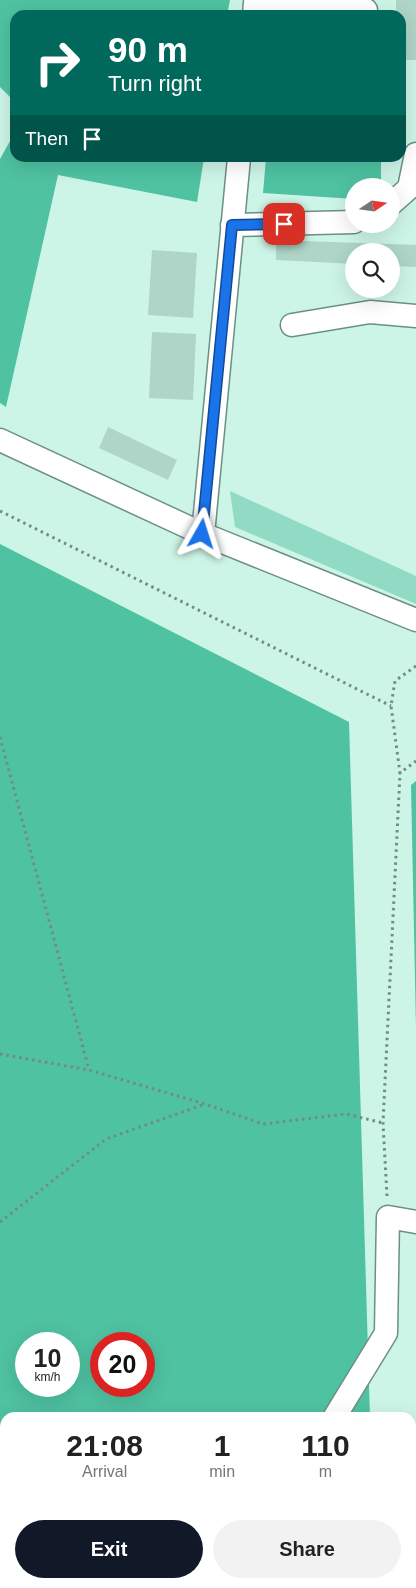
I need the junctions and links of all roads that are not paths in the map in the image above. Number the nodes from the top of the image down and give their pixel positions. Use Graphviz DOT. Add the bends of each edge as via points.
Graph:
graph roads {
  1 [pos="254,10"];
  2 [pos="366,10"];
  3 [pos="416,154"];
  4 [pos="239,162"];
  5 [pos="400,196"];
  6 [pos="345,222"];
  7 [pos="232,225"];
  8 [pos="416,316"];
  9 [pos="292,325"];
  10 [pos="0,440"];
  11 [pos="202,534"];
  12 [pos="416,620"];
  13 [pos="416,1222"];
  14 [pos="338,1412"];
  1 -- 2 [label="lane" via="255,3"];
  3 -- 5 [label="lane" via="409,188"];
  4 -- 7 [label="lane"];
  6 -- 7 [label="lane"];
  7 -- 11 [label="lane"];
  8 -- 9 [label="lane" via="370,312"];
  10 -- 11 [label="lane"];
  11 -- 12 [label="lane"];
  13 -- 14 [label="lane" via="388,1217 386,1333"];
}
